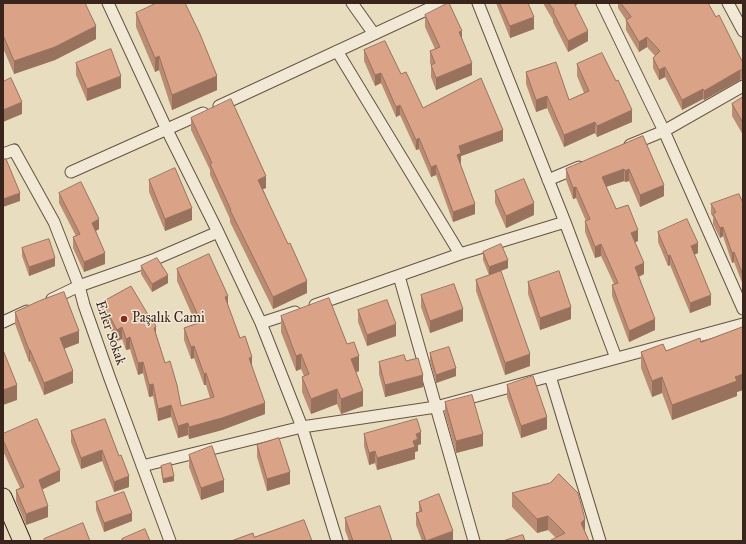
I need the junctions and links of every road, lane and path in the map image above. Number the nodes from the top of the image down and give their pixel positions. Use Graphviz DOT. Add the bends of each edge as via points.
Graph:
graph roads {
  1 [pos="108,3"];
  2 [pos="352,3"];
  3 [pos="442,3"];
  4 [pos="478,3"];
  5 [pos="602,3"];
  6 [pos="728,3"];
  7 [pos="743,31"];
  8 [pos="374,34"];
  9 [pos="338,51"];
  10 [pos="743,86"];
  11 [pos="166,130"];
  12 [pos="664,131"];
  13 [pos="620,149"];
  14 [pos="3,154"];
  15 [pos="592,162"];
  16 [pos="72,172"];
  17 [pos="548,180"];
  18 [pos="565,222"];
  19 [pos="218,232"];
  20 [pos="460,254"];
  21 [pos="399,276"];
  22 [pos="79,286"];
  23 [pos="743,309"];
  24 [pos="3,322"];
  25 [pos="261,323"];
  26 [pos="743,324"];
  27 [pos="616,358"];
  28 [pos="550,376"];
  29 [pos="436,407"];
  30 [pos="302,427"];
  31 [pos="142,466"];
  32 [pos="3,496"];
  33 [pos="22,541"];
  34 [pos="170,541"];
  35 [pos="337,541"];
  36 [pos="474,541"];
  37 [pos="600,541"];
  1 -- 11 [label="street"];
  2 -- 8 [label="street"];
  3 -- 8 [label="street"];
  4 -- 17 [label="street"];
  5 -- 12 [label="street"];
  6 -- 7 [label="street"];
  8 -- 9 [label="street"];
  9 -- 11 [label="street"];
  9 -- 20 [label="street"];
  10 -- 12 [label="street"];
  11 -- 16 [label="street"];
  11 -- 19 [label="street"];
  12 -- 13 [label="street"];
  12 -- 23 [label="street"];
  14 -- 22 [label="street, Erler Sokak" via="14,150 54,222"];
  15 -- 17 [label="street"];
  17 -- 18 [label="street"];
  18 -- 20 [label="street"];
  18 -- 27 [label="street"];
  19 -- 22 [label="street" via="153,260"];
  19 -- 25 [label="street"];
  20 -- 21 [label="street"];
  21 -- 25 [label="street"];
  21 -- 29 [label="street"];
  22 -- 24 [label="street"];
  22 -- 31 [label="street, Erler Sokak"];
  25 -- 30 [label="street"];
  26 -- 27 [label="street"];
  27 -- 28 [label="street"];
  28 -- 29 [label="street"];
  28 -- 37 [label="street"];
  29 -- 30 [label="street"];
  29 -- 36 [label="street"];
  30 -- 31 [label="street"];
  30 -- 35 [label="street"];
  31 -- 34 [label="street, Erler Sokak"];
  32 -- 33 [label="main road"];
}
